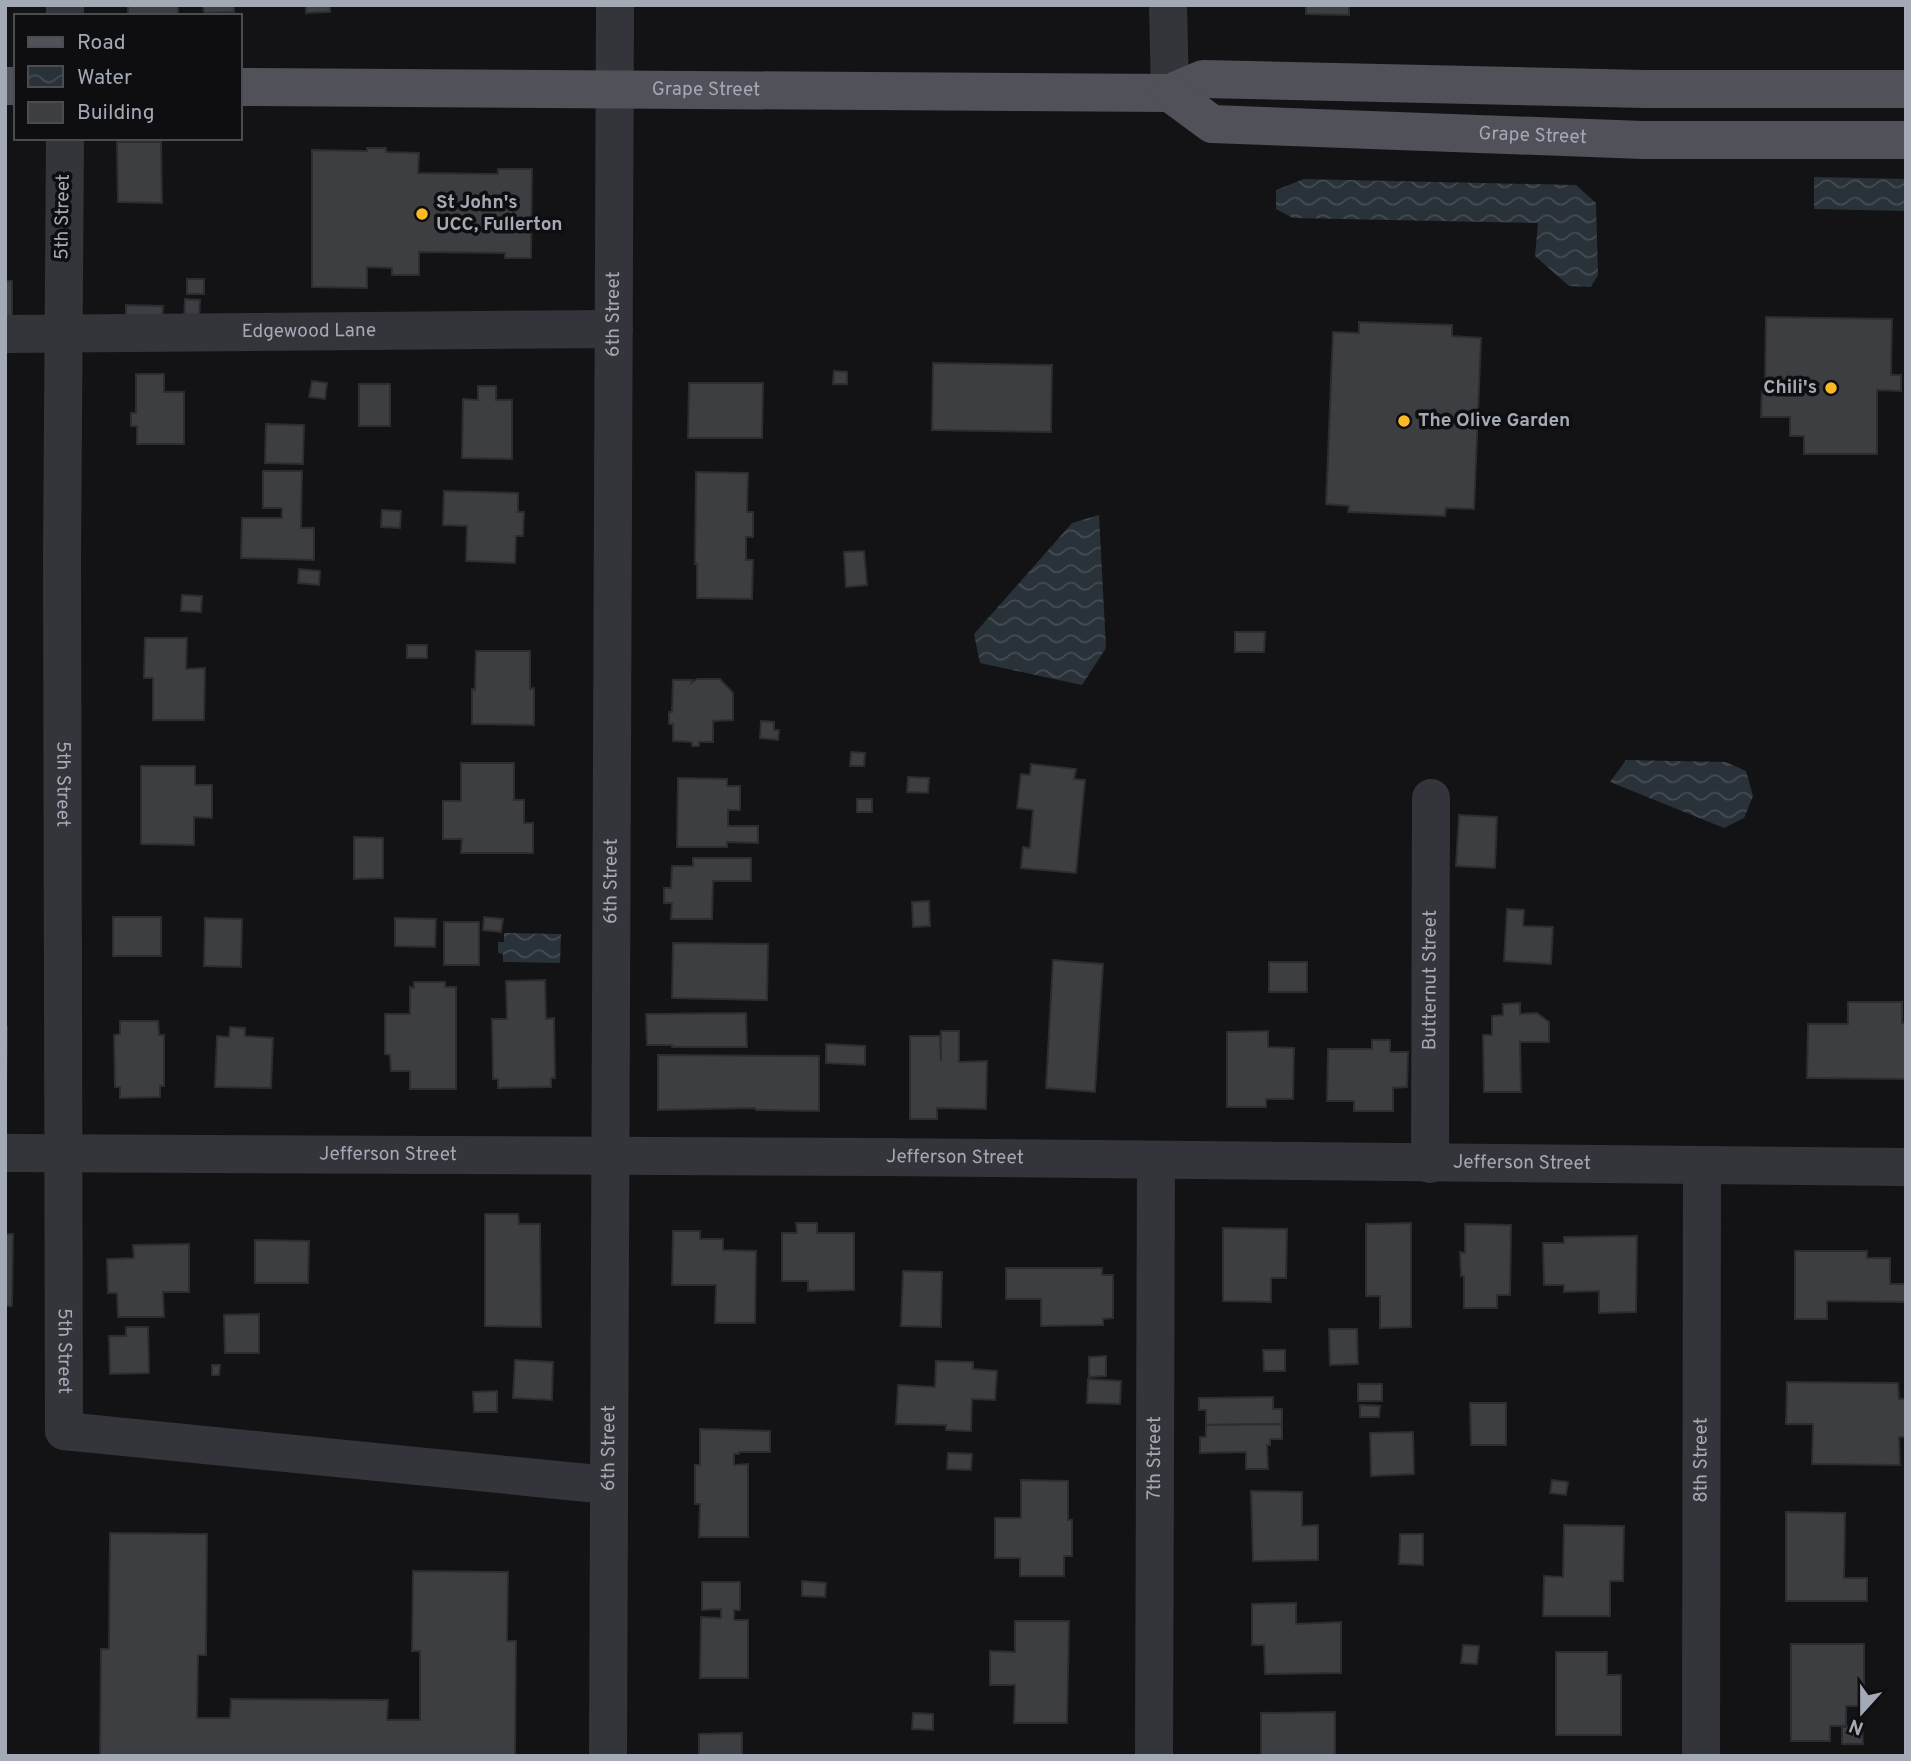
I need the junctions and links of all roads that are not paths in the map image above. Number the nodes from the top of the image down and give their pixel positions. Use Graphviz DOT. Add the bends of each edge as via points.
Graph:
graph roads {
  1 [pos="615,5"];
  2 [pos="1168,5"];
  3 [pos="242,87"];
  4 [pos="614,89"];
  5 [pos="1906,89"];
  6 [pos="1170,93"];
  7 [pos="65,140"];
  8 [pos="1906,140"];
  9 [pos="614,328"];
  10 [pos="5,334"];
  11 [pos="62,334"];
  12 [pos="1431,798"];
  13 [pos="5,1153"];
  14 [pos="62,1153"];
  15 [pos="610,1155"];
  16 [pos="1156,1160"];
  17 [pos="1430,1164"];
  18 [pos="1702,1166"];
  19 [pos="1906,1167"];
  20 [pos="608,1485"];
  21 [pos="608,1756"];
  22 [pos="1154,1756"];
  23 [pos="1701,1756"];
  1 -- 4 [label="street, 6th Street"];
  2 -- 6 [label="street"];
  3 -- 4 [label="main road, Grape Street"];
  4 -- 6 [label="main road, Grape Street"];
  4 -- 9 [label="street, 6th Street"];
  5 -- 6 [label="main road, Grape Street" via="1644,89 1203,79"];
  6 -- 8 [label="main road, Grape Street" via="1212,124 1643,140"];
  7 -- 11 [label="street, 5th Street"];
  9 -- 11 [label="street, Edgewood Lane"];
  9 -- 15 [label="street, 6th Street"];
  10 -- 11 [label="street, Edgewood Lane"];
  11 -- 14 [label="street, 5th Street"];
  12 -- 17 [label="street, Butternut Street"];
  13 -- 14 [label="street, Jefferson Street"];
  14 -- 15 [label="street, Jefferson Street"];
  14 -- 20 [label="street, 5th Street" via="64,1431"];
  15 -- 16 [label="street, Jefferson Street"];
  15 -- 20 [label="street, 6th Street"];
  16 -- 17 [label="street, Jefferson Street"];
  16 -- 22 [label="street, 7th Street"];
  17 -- 18 [label="street, Jefferson Street"];
  18 -- 19 [label="street, Jefferson Street"];
  18 -- 23 [label="street, 8th Street"];
  20 -- 21 [label="street, 6th Street"];
}
